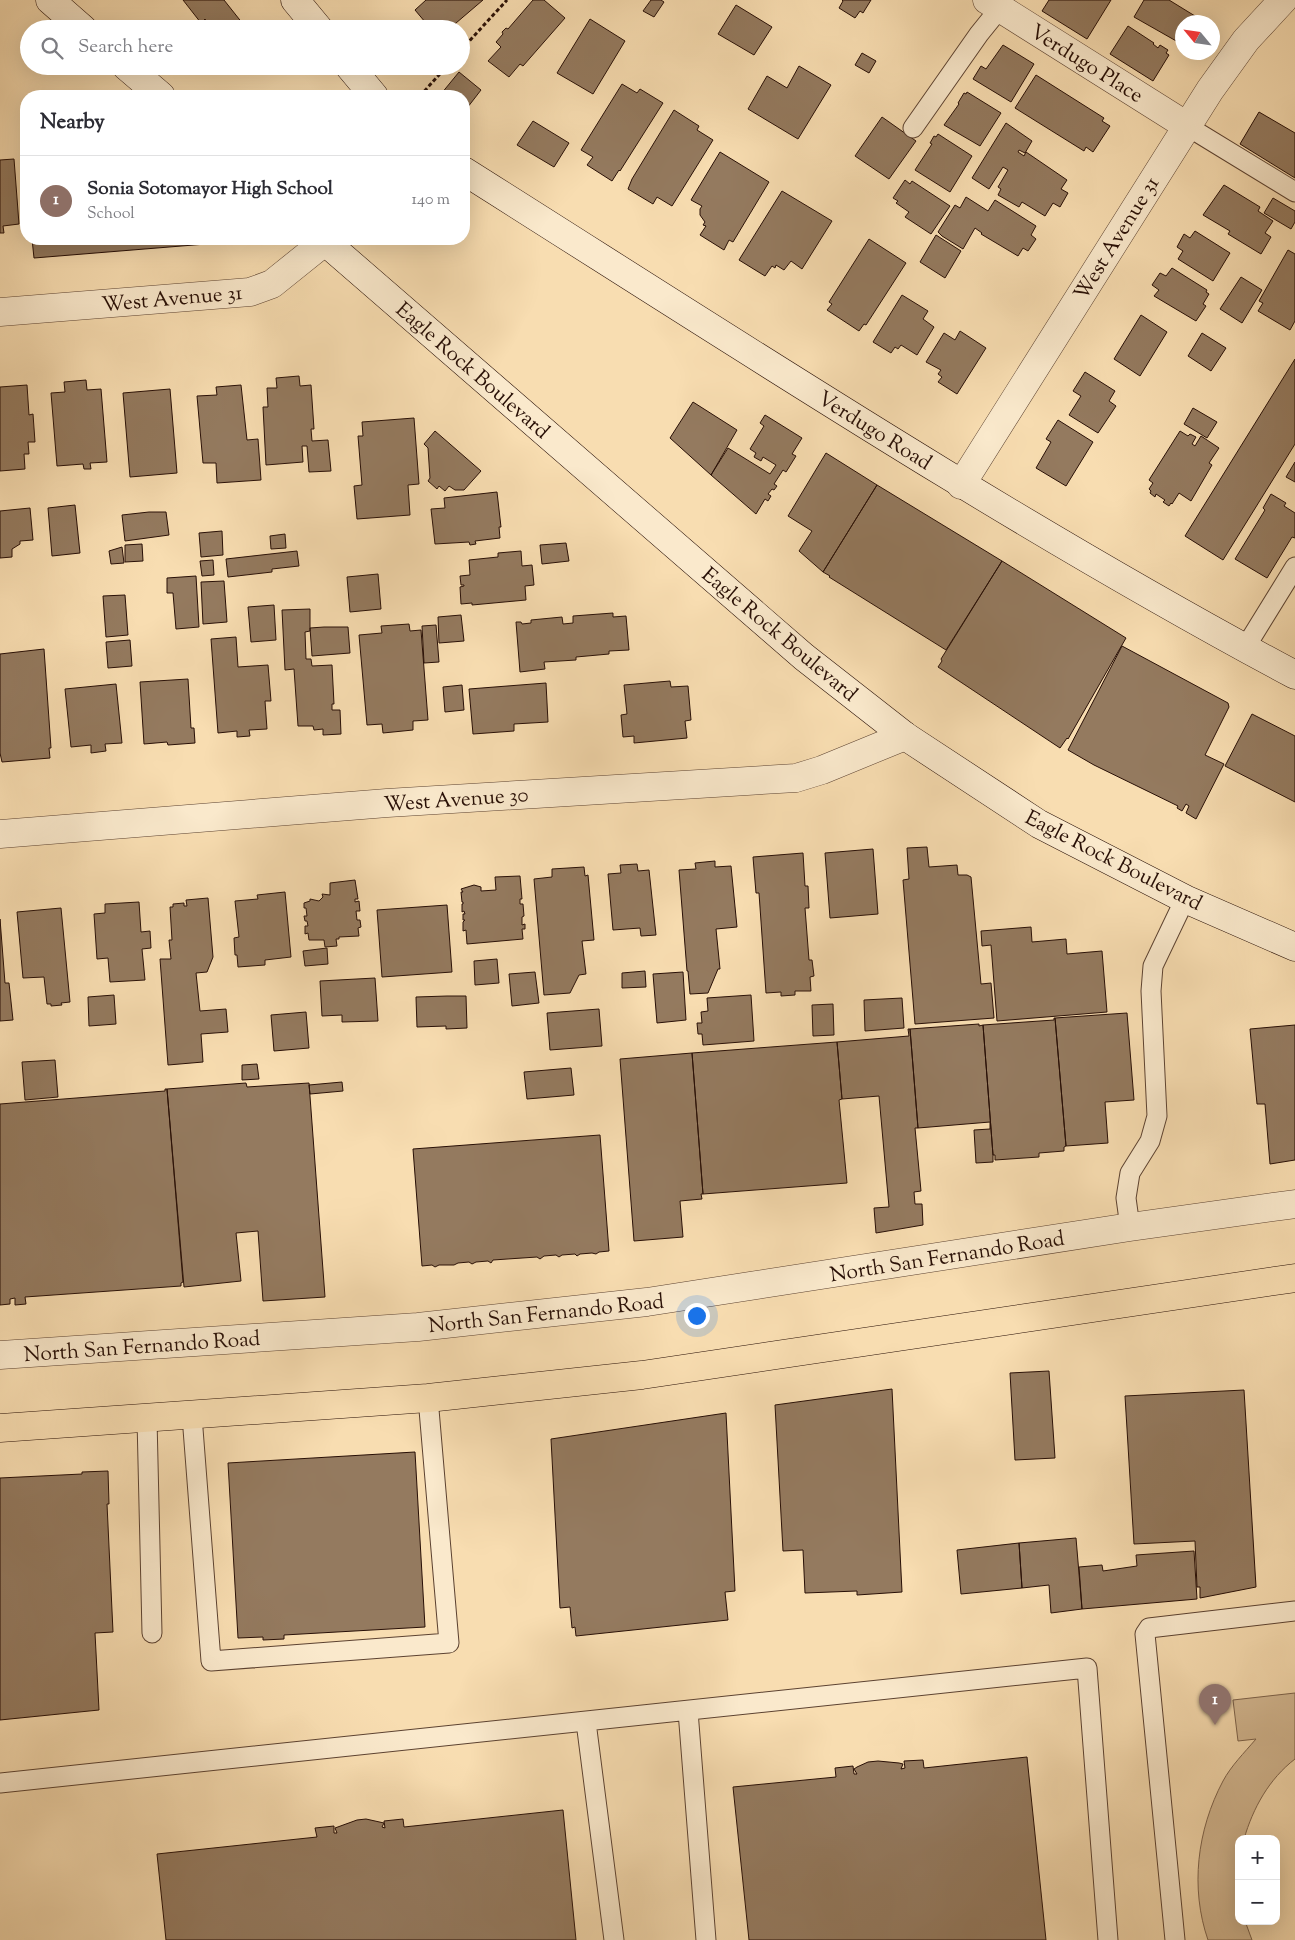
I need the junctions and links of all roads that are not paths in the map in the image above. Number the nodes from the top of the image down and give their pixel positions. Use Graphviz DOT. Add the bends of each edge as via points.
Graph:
graph roads {
  1 [pos="50,0"];
  2 [pos="296,0"];
  3 [pos="1283,0"];
  4 [pos="993,4"];
  5 [pos="73,20"];
  6 [pos="312,20"];
  7 [pos="136,75"];
  8 [pos="356,75"];
  9 [pos="153,90"];
  10 [pos="369,90"];
  11 [pos="1187,126"];
  12 [pos="913,128"];
  13 [pos="470,175"];
  14 [pos="1295,192"];
  15 [pos="319,245"];
  16 [pos="331,245"];
  17 [pos="0,312"];
  18 [pos="961,485"];
  19 [pos="1295,567"];
  20 [pos="1244,648"];
  21 [pos="1295,676"];
  22 [pos="905,736"];
  23 [pos="0,834"];
  24 [pos="1185,899"];
  25 [pos="1295,947"];
  26 [pos="1295,1204"];
  27 [pos="1130,1227"];
  28 [pos="1295,1278"];
  29 [pos="0,1355"];
  30 [pos="428,1398"];
  31 [pos="192,1416"];
  32 [pos="147,1419"];
  33 [pos="0,1428"];
  34 [pos="1295,1611"];
  35 [pos="152,1633"];
  36 [pos="688,1711"];
  37 [pos="586,1722"];
  38 [pos="0,1783"];
  39 [pos="614,1940"];
  40 [pos="706,1940"];
  41 [pos="1108,1940"];
  42 [pos="1176,1940"];
  1 -- 5 [label="street"];
  2 -- 6 [label="street"];
  3 -- 11 [label="street, West Avenue 31" via="1246,40"];
  4 -- 11 [label="street, Verdugo Place"];
  4 -- 12 [label="lane" via="979,34"];
  7 -- 9 [label="street"];
  8 -- 10 [label="street"];
  11 -- 14 [label="lane"];
  11 -- 18 [label="street, West Avenue 31"];
  13 -- 18 [label="street, Verdugo Road"];
  15 -- 17 [label="street, West Avenue 31" via="272,284 250,292"];
  16 -- 22 [label="street, Eagle Rock Boulevard" via="797,650"];
  18 -- 20 [label="street, Verdugo Road"];
  19 -- 20 [label="lane"];
  20 -- 21 [label="street, Verdugo Road"];
  22 -- 23 [label="street, West Avenue 30" via="796,778 386,803"];
  22 -- 24 [label="street, Eagle Rock Boulevard" via="1038,824"];
  24 -- 25 [label="street, Eagle Rock Boulevard"];
  24 -- 27 [label="lane" via="1153,966 1151,991 1157,1116 1150,1141 1130,1173 1126,1198"];
  26 -- 27 [label="street, North San Fernando Road"];
  27 -- 29 [label="street, North San Fernando Road" via="647,1302 418,1327"];
  28 -- 30 [label="main road" via="642,1375"];
  30 -- 31 [label="main road"];
  30 -- 31 [label="lane" via="449,1643 211,1661"];
  31 -- 32 [label="main road"];
  32 -- 33 [label="main road"];
  32 -- 35 [label="lane"];
  34 -- 42 [label="lane" via="1150,1628 1145,1634"];
  36 -- 37 [label="lane"];
  36 -- 40 [label="lane"];
  36 -- 41 [label="lane" via="1087,1668"];
  37 -- 38 [label="lane"];
  37 -- 39 [label="lane"];
}
